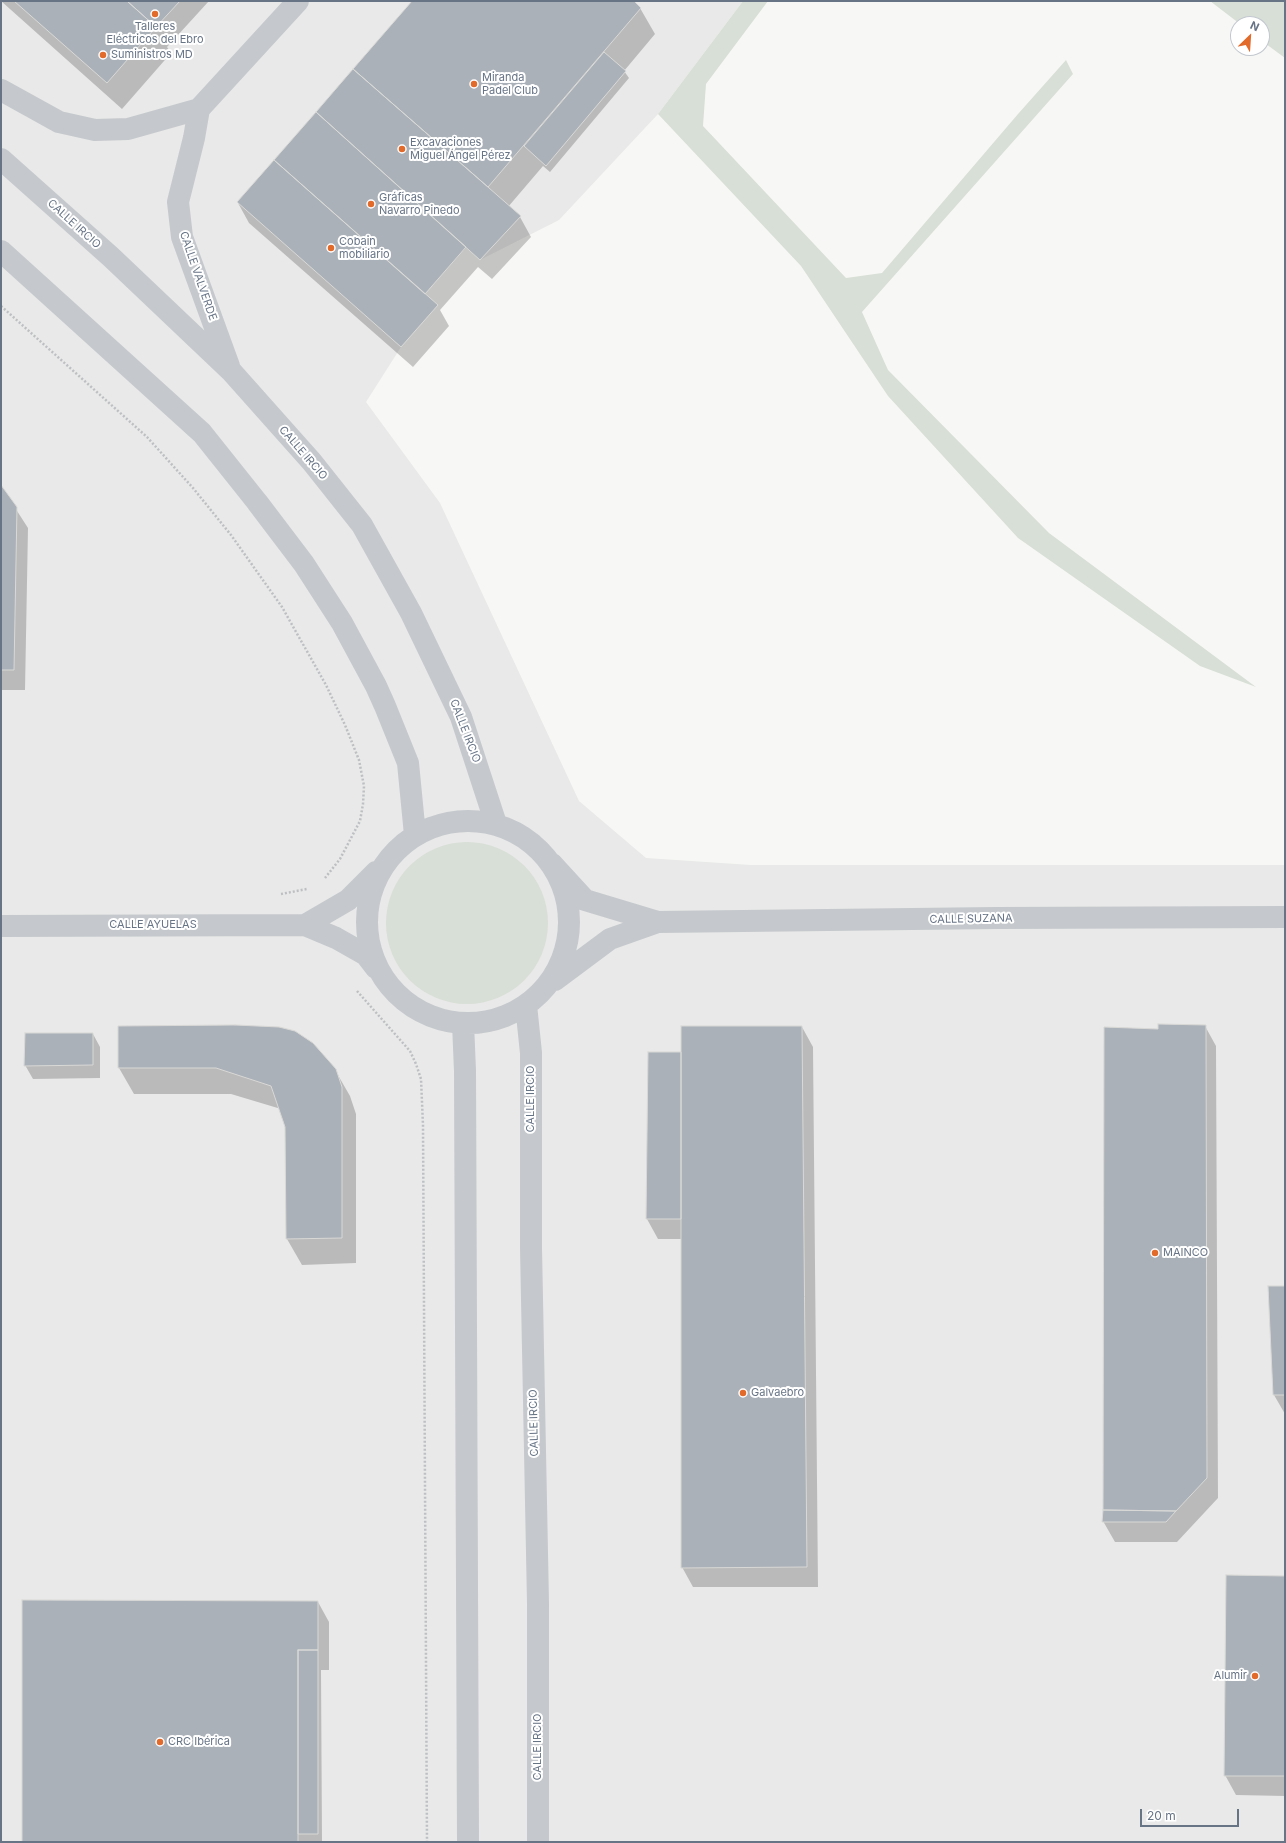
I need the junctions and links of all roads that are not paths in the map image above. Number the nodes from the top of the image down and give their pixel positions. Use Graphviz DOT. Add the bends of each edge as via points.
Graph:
graph roads {
  1 [pos="298,1"];
  2 [pos="1,90"];
  3 [pos="199,109"];
  4 [pos="1,159"];
  5 [pos="1,251"];
  6 [pos="230,371"];
  7 [pos="496,824"];
  8 [pos="415,835"];
  9 [pos="552,864"];
  10 [pos="383,865"];
  11 [pos="1285,918"];
  12 [pos="658,922"];
  13 [pos="305,925"];
  14 [pos="1,926"];
  15 [pos="384,979"];
  16 [pos="547,986"];
  17 [pos="526,1005"];
  18 [pos="463,1023"];
  19 [pos="468,1842"];
  20 [pos="538,1842"];
  1 -- 3 [label="street"];
  2 -- 3 [label="street" via="59,122 95,130 128,129"];
  3 -- 6 [label="street, CALLE VALVERDE" via="193,145 178,202 182,238"];
  4 -- 6 [label="street, CALLE IRCIO" via="111,257"];
  5 -- 8 [label="street" via="202,434 304,564 342,623 385,706 408,763"];
  6 -- 7 [label="street, CALLE IRCIO" via="312,462 362,525 411,613 461,717"];
  7 -- 8 [label="street, CALLE SUZANA" via="468,820 440,824"];
  7 -- 9 [label="street, CALLE SUZANA" via="528,839"];
  8 -- 10 [label="street, CALLE SUZANA" via="397,848"];
  9 -- 12 [label="street, CALLE SUZANA" via="585,900"];
  9 -- 16 [label="street" via="566,894 570,926 563,958"];
  10 -- 13 [label="street" via="348,900"];
  10 -- 15 [label="street" via="372,887 366,911 367,935 373,958"];
  11 -- 12 [label="street, CALLE SUZANA"];
  12 -- 16 [label="street, CALLE SUZANA" via="610,939"];
  13 -- 14 [label="street, CALLE AYUELAS"];
  13 -- 15 [label="street, CALLE AYUELAS" via="336,938 366,955"];
  15 -- 18 [label="street" via="405,1002 432,1017"];
  16 -- 17 [label="street"];
  17 -- 18 [label="street" via="496,1019"];
  17 -- 20 [label="street, CALLE IRCIO" via="531,1053 531,1248 538,1603"];
  18 -- 19 [label="street"];
}
